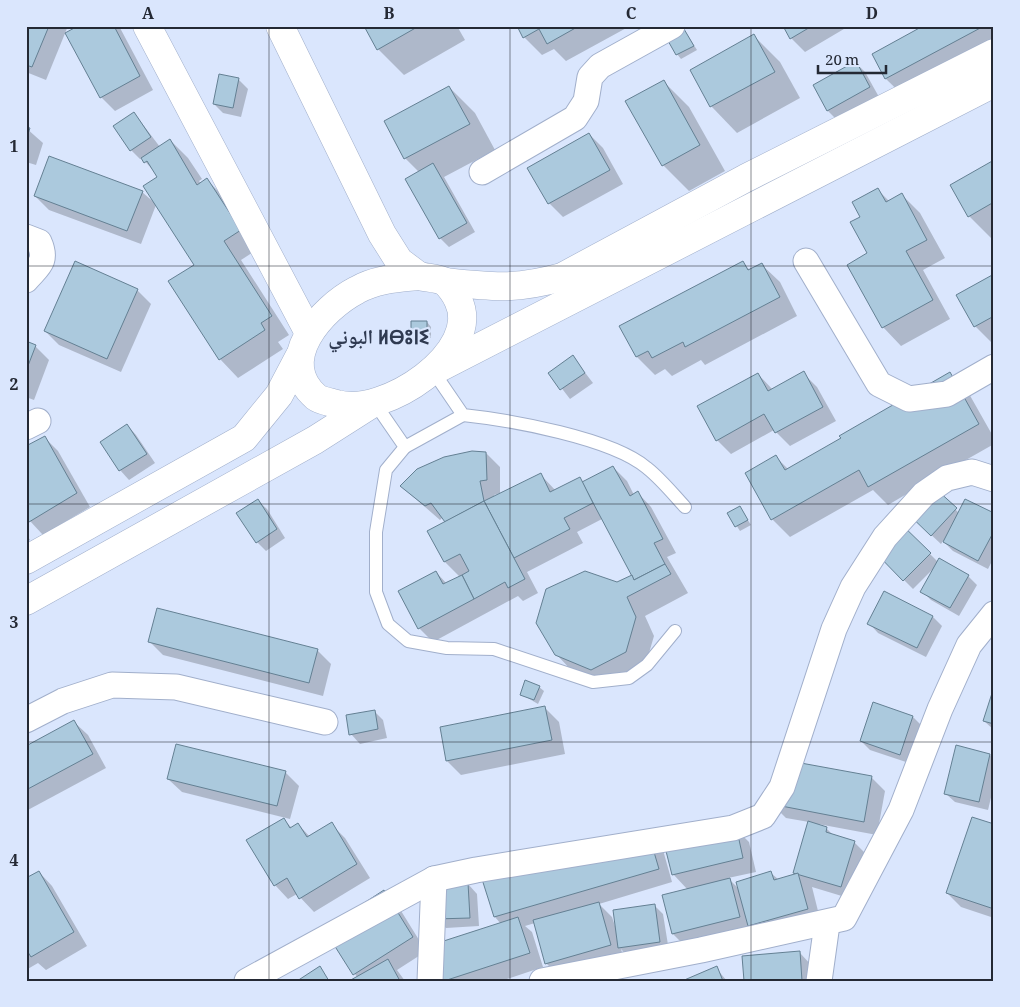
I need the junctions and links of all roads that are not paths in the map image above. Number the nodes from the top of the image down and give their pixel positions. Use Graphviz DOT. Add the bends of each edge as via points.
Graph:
graph roads {
  1 [pos="148,26"];
  2 [pos="280,26"];
  3 [pos="672,26"];
  4 [pos="994,53"];
  5 [pos="994,83"];
  6 [pos="482,172"];
  7 [pos="26,237"];
  8 [pos="806,261"];
  9 [pos="432,279"];
  10 [pos="26,280"];
  11 [pos="304,345"];
  12 [pos="994,367"];
  13 [pos="433,371"];
  14 [pos="374,402"];
  15 [pos="463,415"];
  16 [pos="405,446"];
  17 [pos="994,479"];
  18 [pos="685,506"];
  19 [pos="26,560"];
  20 [pos="26,600"];
  21 [pos="994,614"];
  22 [pos="675,631"];
  23 [pos="26,720"];
  24 [pos="325,722"];
  25 [pos="434,879"];
  26 [pos="827,924"];
  27 [pos="247,981"];
  28 [pos="430,981"];
  29 [pos="542,981"];
  30 [pos="819,981"];
  1 -- 11 [label="main road"];
  2 -- 9 [label="main road" via="382,234 399,261"];
  3 -- 6 [label="street" via="600,66 590,77 586,101 575,118"];
  4 -- 9 [label="main road" via="746,178 562,277 532,285 500,288"];
  5 -- 13 [label="main road"];
  7 -- 10 [label="street" via="39,242 44,252 43,261"];
  8 -- 12 [label="street" via="879,384 910,398 947,394"];
  9 -- 11 [label="main road" via="386,280 358,289 330,307"];
  9 -- 13 [label="main road" via="456,294 463,310 462,330 452,349"];
  11 -- 14 [label="main road" via="302,381 317,398 344,406"];
  11 -- 19 [label="main road" via="278,395 244,438"];
  13 -- 14 [label="main road" via="406,389"];
  13 -- 15 [label="lane"];
  14 -- 16 [label="lane"];
  14 -- 20 [label="main road" via="315,440"];
  15 -- 16 [label="lane"];
  15 -- 18 [label="lane" via="524,425 612,447 647,467"];
  16 -- 22 [label="lane" via="386,470 376,532 376,592 388,624 408,641 447,648 494,649 593,682 630,678 652,660"];
  17 -- 25 [label="street" via="972,472 947,478 924,494 885,538 853,588 834,629 782,787 763,816 733,828"];
  21 -- 26 [label="street" via="969,645 901,810 867,877 844,918"];
  23 -- 24 [label="street" via="63,701 112,685 176,688"];
  25 -- 27 [label="street"];
  25 -- 28 [label="street"];
  26 -- 29 [label="street"];
  26 -- 30 [label="street"];
}
